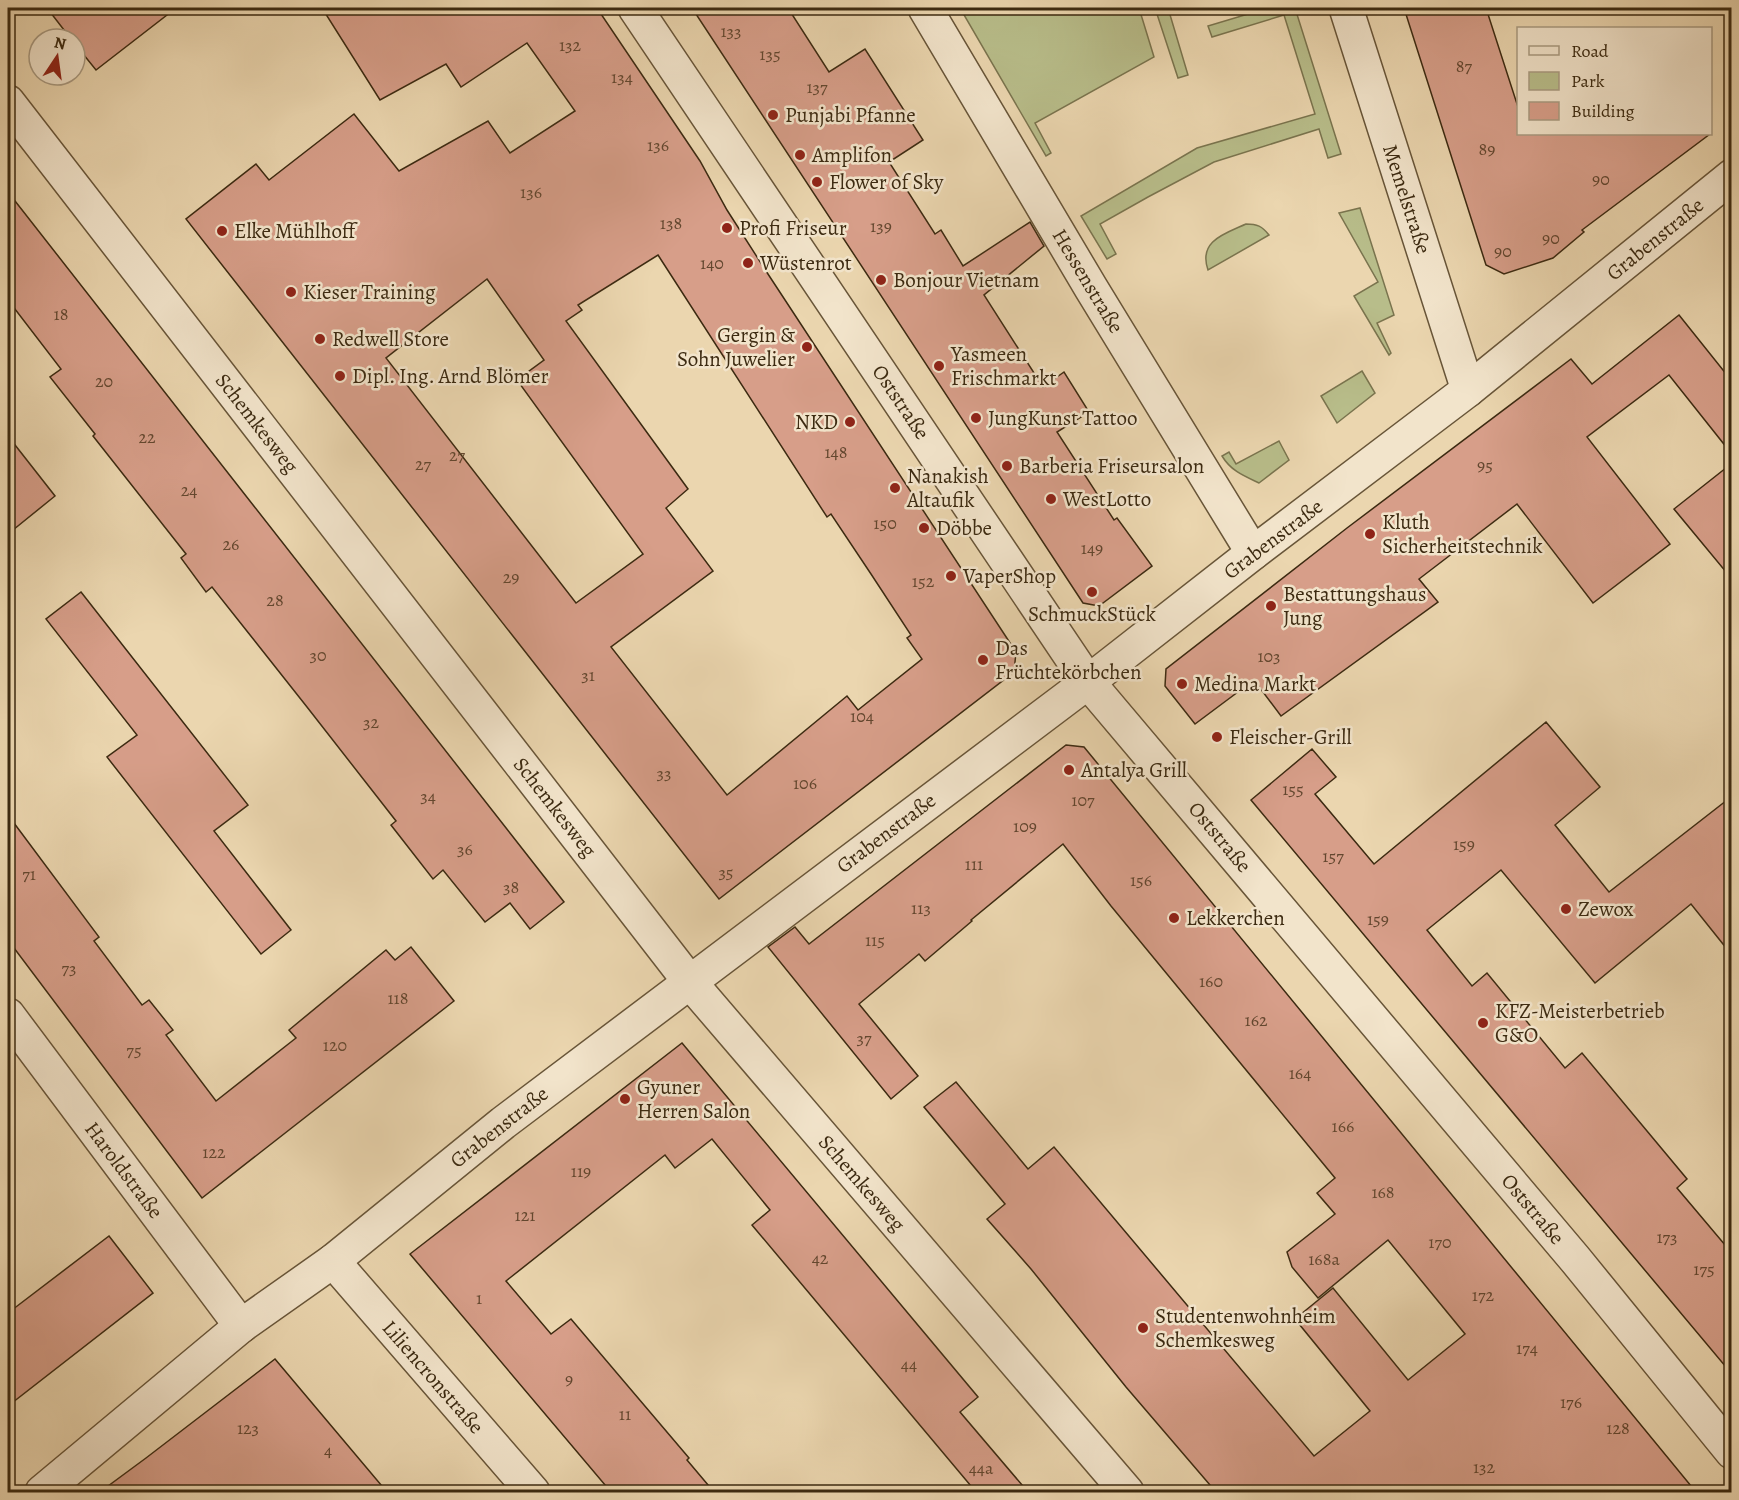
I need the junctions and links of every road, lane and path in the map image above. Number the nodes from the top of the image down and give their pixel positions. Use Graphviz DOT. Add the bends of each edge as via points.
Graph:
graph roads {
  1 [pos="634,8"];
  2 [pos="925,8"];
  3 [pos="1346,8"];
  4 [pos="8,102"];
  5 [pos="1731,176"];
  6 [pos="1468,390"];
  7 [pos="1253,553"];
  8 [pos="1088,682"];
  9 [pos="689,981"];
  10 [pos="8,1015"];
  11 [pos="333,1261"];
  12 [pos="241,1326"];
  13 [pos="1731,1452"];
  14 [pos="42,1492"];
  15 [pos="532,1492"];
  16 [pos="1127,1492"];
  1 -- 8 [label="street, Oststraße"];
  2 -- 7 [label="street, Hessenstraße"];
  3 -- 6 [label="street, Memelstraße"];
  4 -- 9 [label="street, Schemkesweg"];
  5 -- 6 [label="street, Grabenstraße"];
  6 -- 7 [label="street, Grabenstraße"];
  7 -- 8 [label="street, Grabenstraße"];
  8 -- 9 [label="street, Grabenstraße"];
  8 -- 13 [label="street, Oststraße" via="1575,1259"];
  9 -- 11 [label="street, Grabenstraße" via="503,1123"];
  9 -- 16 [label="street, Schemkesweg"];
  10 -- 12 [label="street, Haroldstraße"];
  11 -- 12 [label="street, Grabenstraße"];
  11 -- 15 [label="street, Liliencronstraße"];
  12 -- 14 [label="street, Grabenstraße"];
}
